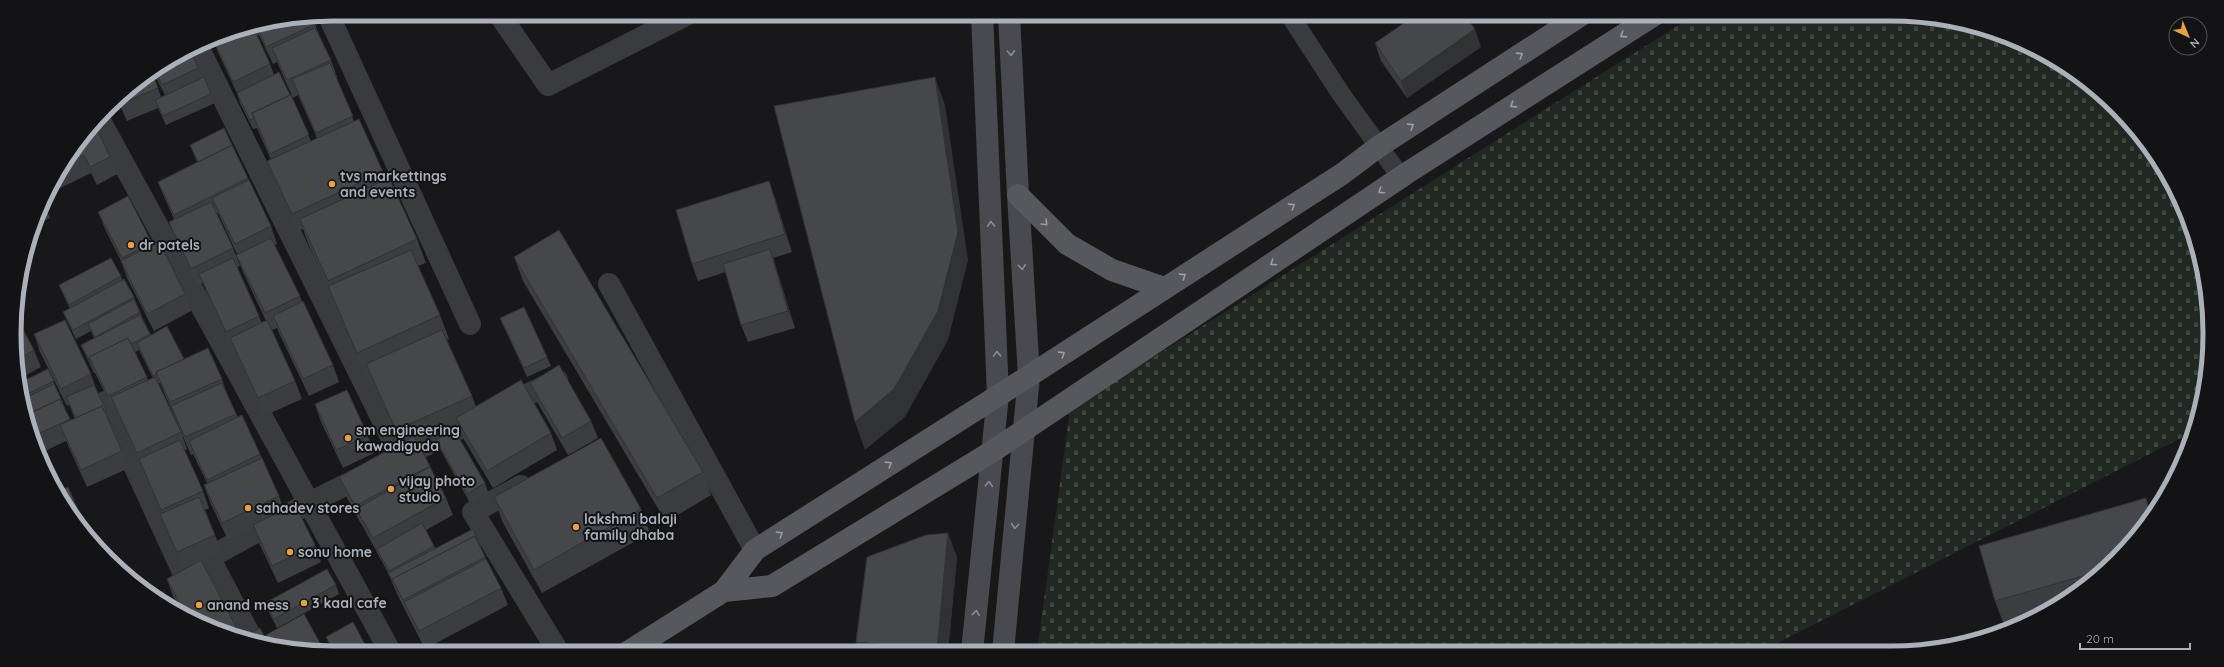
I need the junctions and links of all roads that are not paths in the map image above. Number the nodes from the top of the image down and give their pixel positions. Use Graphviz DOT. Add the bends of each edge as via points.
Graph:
graph roads {
  1 [pos="331,21"];
  2 [pos="503,21"];
  3 [pos="674,21"];
  4 [pos="982,21"];
  5 [pos="1010,21"];
  6 [pos="1294,21"];
  7 [pos="1572,21"];
  8 [pos="1644,21"];
  9 [pos="200,51"];
  10 [pos="102,124"];
  11 [pos="1378,147"];
  12 [pos="1401,177"];
  13 [pos="1018,195"];
  14 [pos="610,284"];
  15 [pos="1164,288"];
  16 [pos="470,324"];
  17 [pos="1030,376"];
  18 [pos="557,380"];
  19 [pos="998,395"];
  20 [pos="105,402"];
  21 [pos="1025,429"];
  22 [pos="993,451"];
  23 [pos="400,457"];
  24 [pos="535,478"];
  25 [pos="309,503"];
  26 [pos="755,550"];
  27 [pos="210,559"];
  28 [pos="724,591"];
  29 [pos="250,634"];
  30 [pos="387,646"];
  31 [pos="555,646"];
  32 [pos="636,646"];
  33 [pos="973,646"];
  34 [pos="1004,646"];
  1 -- 16 [label="street"];
  2 -- 3 [label="street" via="548,85"];
  19 -- 4 [label="main road, one-way"];
  5 -- 13 [label="main road, one-way"];
  6 -- 11 [label="lane"];
  11 -- 7 [label="main road, one-way"];
  8 -- 12 [label="main road, one-way"];
  9 -- 23 [label="street"];
  10 -- 25 [label="street"];
  11 -- 12 [label="lane"];
  15 -- 11 [label="main road, one-way" via="1342,174"];
  12 -- 21 [label="main road, one-way"];
  13 -- 15 [label="main road, one-way" via="1067,244 1112,270"];
  13 -- 17 [label="main road, one-way"];
  14 -- 26 [label="street"];
  17 -- 15 [label="main road, one-way"];
  17 -- 19 [label="main road"];
  17 -- 21 [label="main road"];
  18 -- 23 [label="street"];
  19 -- 22 [label="main road"];
  26 -- 19 [label="main road, one-way"];
  20 -- 27 [label="street" via="183,572"];
  21 -- 22 [label="main road"];
  21 -- 34 [label="main road, one-way"];
  22 -- 28 [label="main road" via="772,586"];
  33 -- 22 [label="main road, one-way"];
  23 -- 25 [label="street"];
  24 -- 31 [label="street" via="473,512"];
  25 -- 27 [label="street"];
  25 -- 30 [label="street"];
  26 -- 28 [label="main road"];
  27 -- 29 [label="street"];
  28 -- 32 [label="main road"];
}
